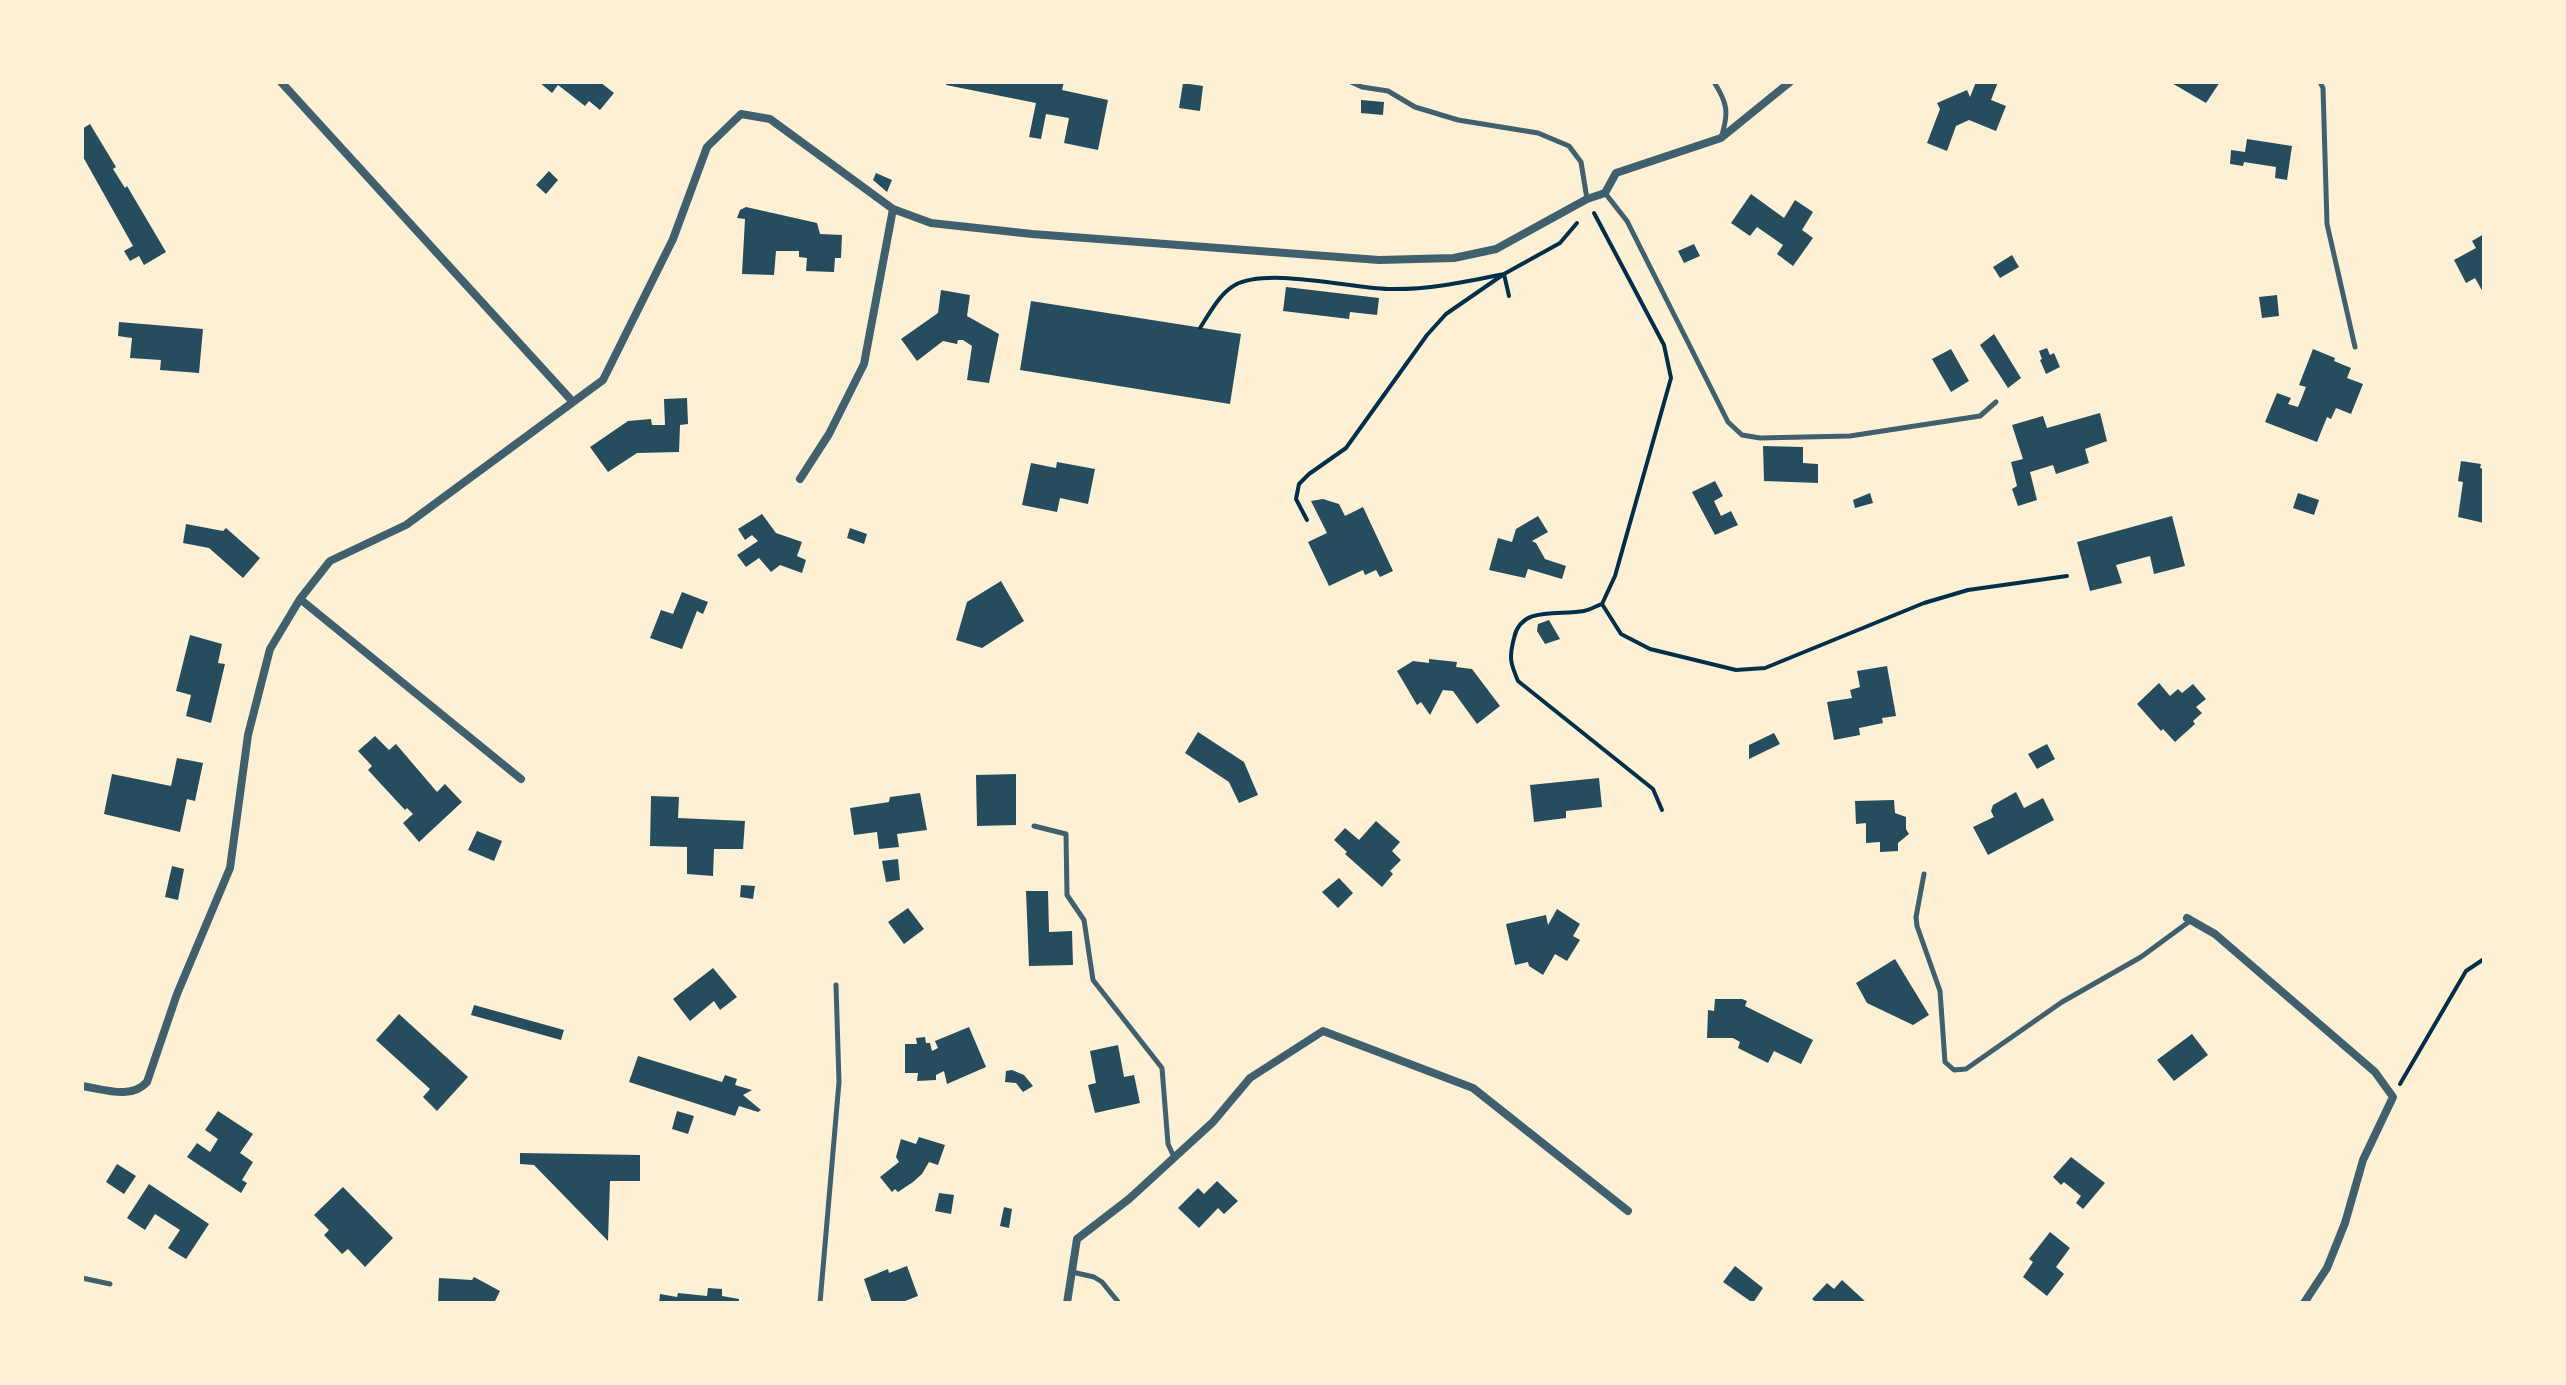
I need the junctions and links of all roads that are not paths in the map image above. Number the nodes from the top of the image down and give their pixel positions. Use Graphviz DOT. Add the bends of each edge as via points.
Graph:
graph roads {
  1 [pos="281,82"];
  2 [pos="1351,82"];
  3 [pos="1714,82"];
  4 [pos="1790,82"];
  5 [pos="2320,82"];
  6 [pos="1721,138"];
  7 [pos="1605,193"];
  8 [pos="1587,199"];
  9 [pos="893,209"];
  10 [pos="2355,347"];
  11 [pos="573,402"];
  12 [pos="1996,402"];
  13 [pos="800,479"];
  14 [pos="300,599"];
  15 [pos="521,779"];
  16 [pos="1034,826"];
  17 [pos="1924,874"];
  18 [pos="2189,919"];
  19 [pos="836,985"];
  20 [pos="82,1086"];
  21 [pos="1174,1157"];
  22 [pos="1628,1211"];
  23 [pos="1072,1272"];
  24 [pos="82,1278"];
  25 [pos="110,1284"];
  26 [pos="820,1303"];
  27 [pos="1067,1303"];
  28 [pos="1119,1303"];
  29 [pos="2304,1303"];
  1 -- 11 [label="street"];
  2 -- 8 [label="lane" via="1458,120 1538,133 1569,146 1581,162"];
  3 -- 6 [label="lane" via="1728,117"];
  4 -- 6 [label="street"];
  5 -- 10 [label="lane" via="2327,224"];
  6 -- 7 [label="street" via="1616,173"];
  7 -- 8 [label="street"];
  7 -- 12 [label="lane" via="1627,221 1728,422 1742,435 1850,436 1980,416"];
  8 -- 9 [label="street" via="1496,249 1454,258 1394,260 1032,234 931,223"];
  9 -- 11 [label="street" via="770,119 741,114 707,147 673,239 603,380"];
  9 -- 13 [label="street" via="864,364"];
  11 -- 14 [label="street" via="406,525 330,561"];
  14 -- 15 [label="street"];
  14 -- 20 [label="street" via="270,649 251,720 230,868 147,1082 129,1093"];
  16 -- 21 [label="lane" via="1066,834 1067,895 1084,920 1093,980 1162,1068 1168,1144"];
  17 -- 18 [label="lane" via="1917,926 1937,976 1945,1062 1954,1070 1966,1069 2062,1002 2141,957"];
  18 -- 29 [label="street" via="2215,934 2364,1062 2393,1097 2363,1160 2327,1268"];
  19 -- 26 [label="lane" via="839,1082"];
  21 -- 22 [label="street" via="1250,1078 1323,1031 1473,1088"];
  21 -- 23 [label="street" via="1077,1239"];
  23 -- 27 [label="street"];
  23 -- 28 [label="lane" via="1102,1282"];
  24 -- 25 [label="lane"];
}
